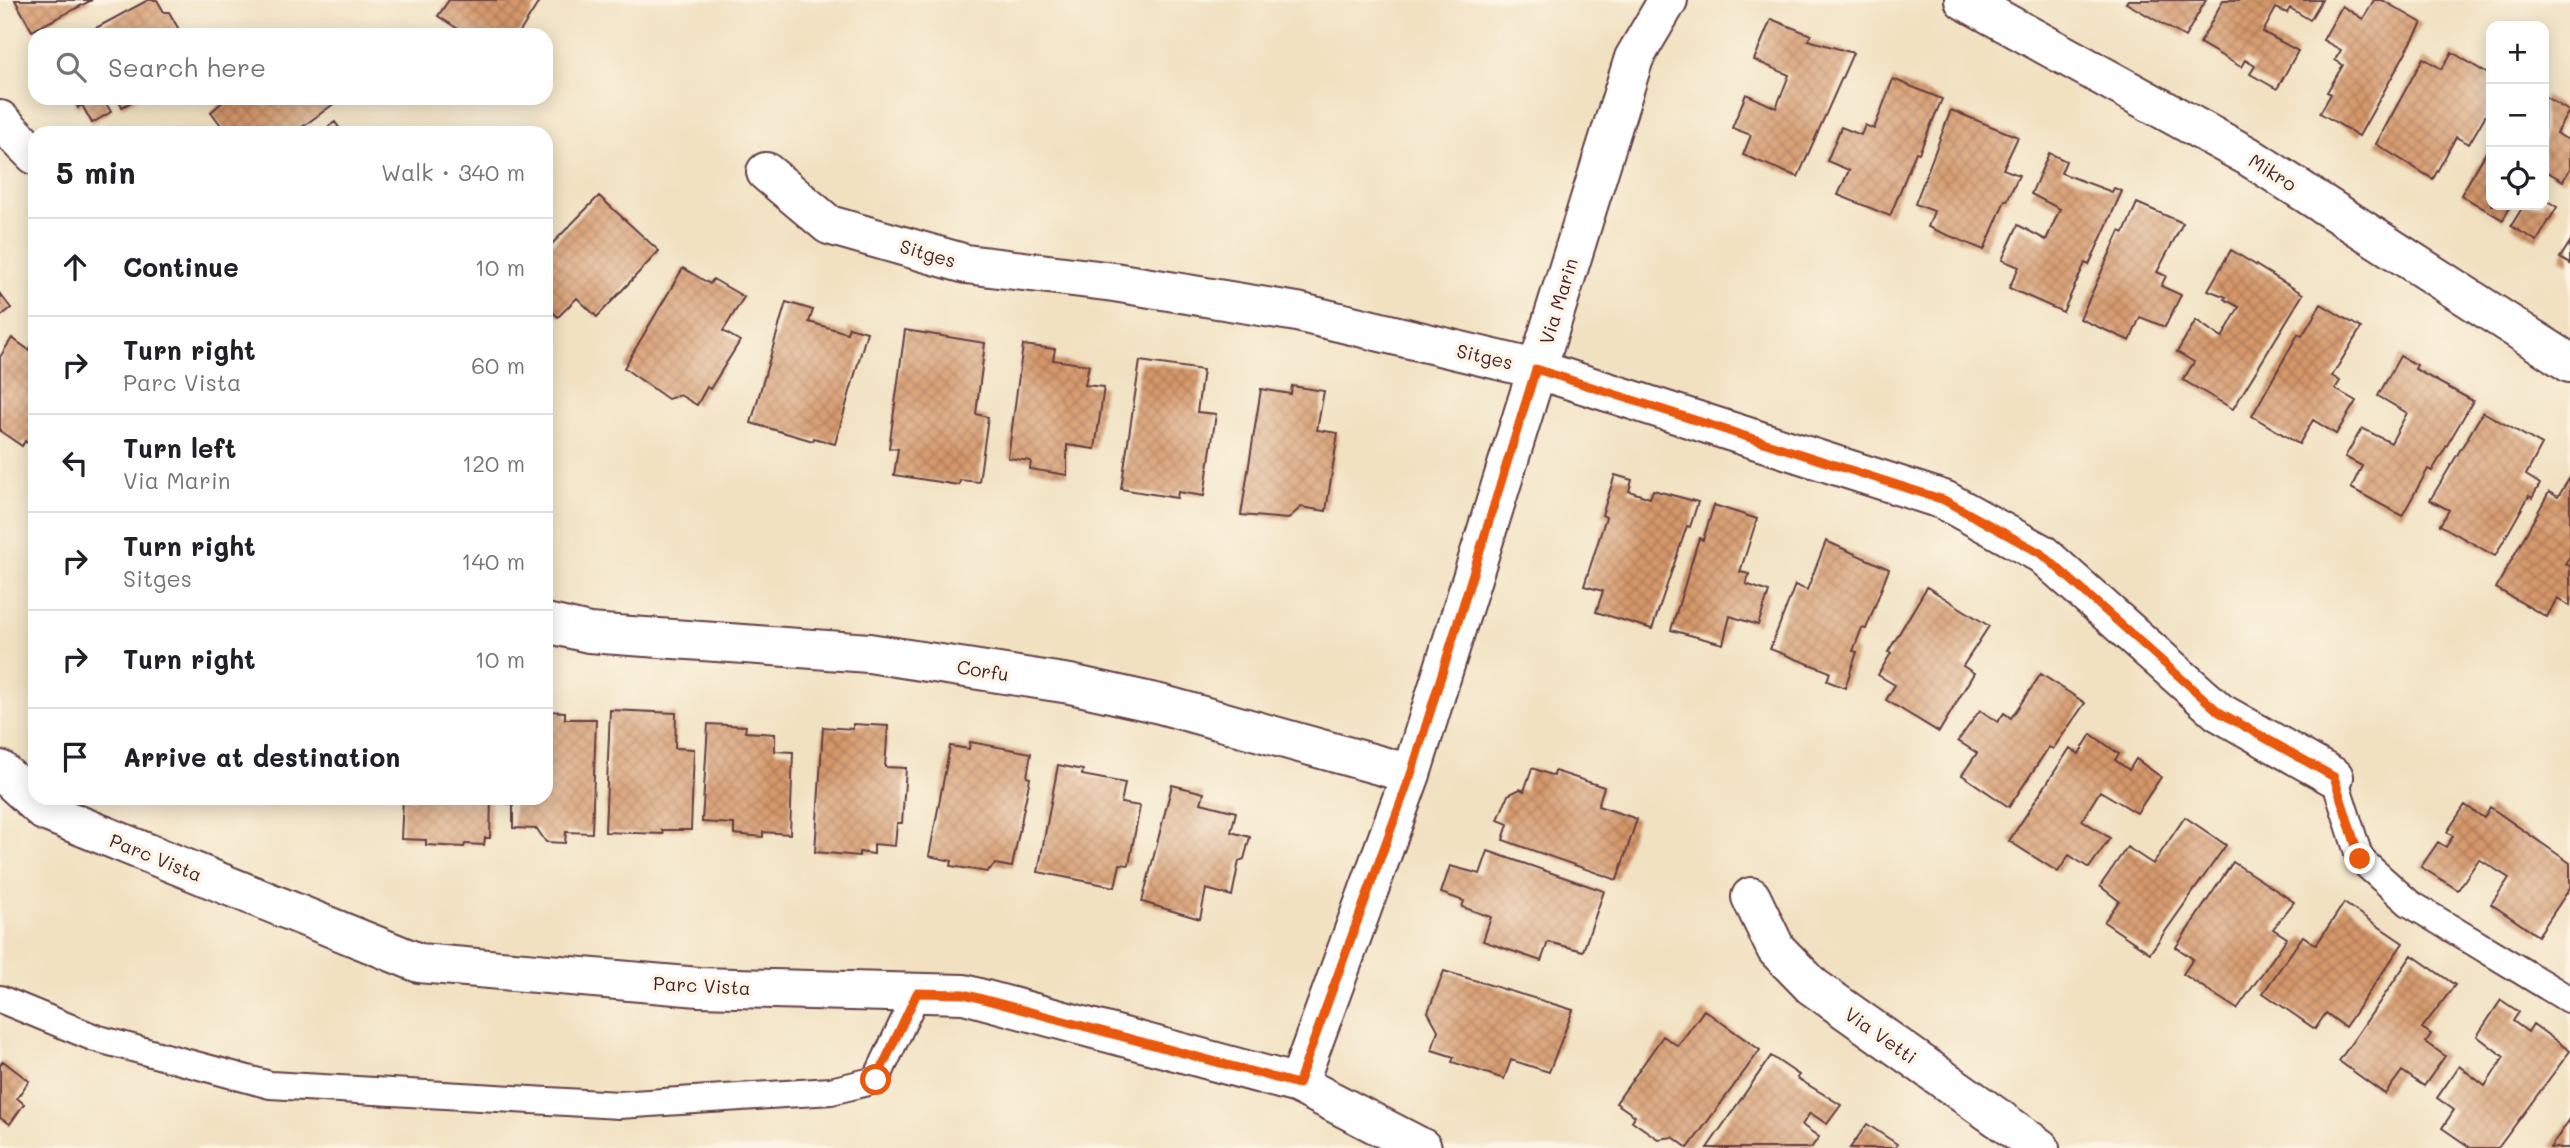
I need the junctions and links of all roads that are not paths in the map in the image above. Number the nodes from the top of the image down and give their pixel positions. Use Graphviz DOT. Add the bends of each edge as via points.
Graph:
graph roads {
  1 [pos="1668,0"];
  2 [pos="1964,0"];
  3 [pos="0,120"];
  4 [pos="28,148"];
  5 [pos="766,172"];
  6 [pos="2570,363"];
  7 [pos="1536,369"];
  8 [pos="553,625"];
  9 [pos="0,770"];
  10 [pos="1411,774"];
  11 [pos="2334,777"];
  12 [pos="28,796"];
  13 [pos="38,805"];
  14 [pos="1751,897"];
  15 [pos="917,993"];
  16 [pos="0,999"];
  17 [pos="2568,999"];
  18 [pos="1298,1084"];
  19 [pos="1422,1148"];
  20 [pos="2040,1148"];
  1 -- 7 [label="street, Via Marin" via="1634,58"];
  2 -- 6 [label="street, Mikro" via="2248,156"];
  3 -- 4 [label="street"];
  5 -- 7 [label="street, Sitges" via="830,225 966,264 1297,312"];
  7 -- 10 [label="street, Via Marin"];
  7 -- 11 [label="street, Sitges" via="1944,500 2042,554 2219,712"];
  8 -- 10 [label="street, Corfu" via="589,633 869,653 1070,684 1160,704"];
  9 -- 12 [label="street, Parc Vista"];
  10 -- 18 [label="street, Via Marin"];
  11 -- 17 [label="lane" via="2360,859 2409,903"];
  13 -- 15 [label="street, Parc Vista" via="419,963 699,987"];
  14 -- 20 [label="street, Via Vetti" via="1776,949 1812,986"];
  15 -- 16 [label="lane" via="876,1080 831,1091 619,1105 270,1085 95,1038"];
  15 -- 18 [label="street, Parc Vista" via="964,994"];
  18 -- 19 [label="street, Parc Vista"];
}
